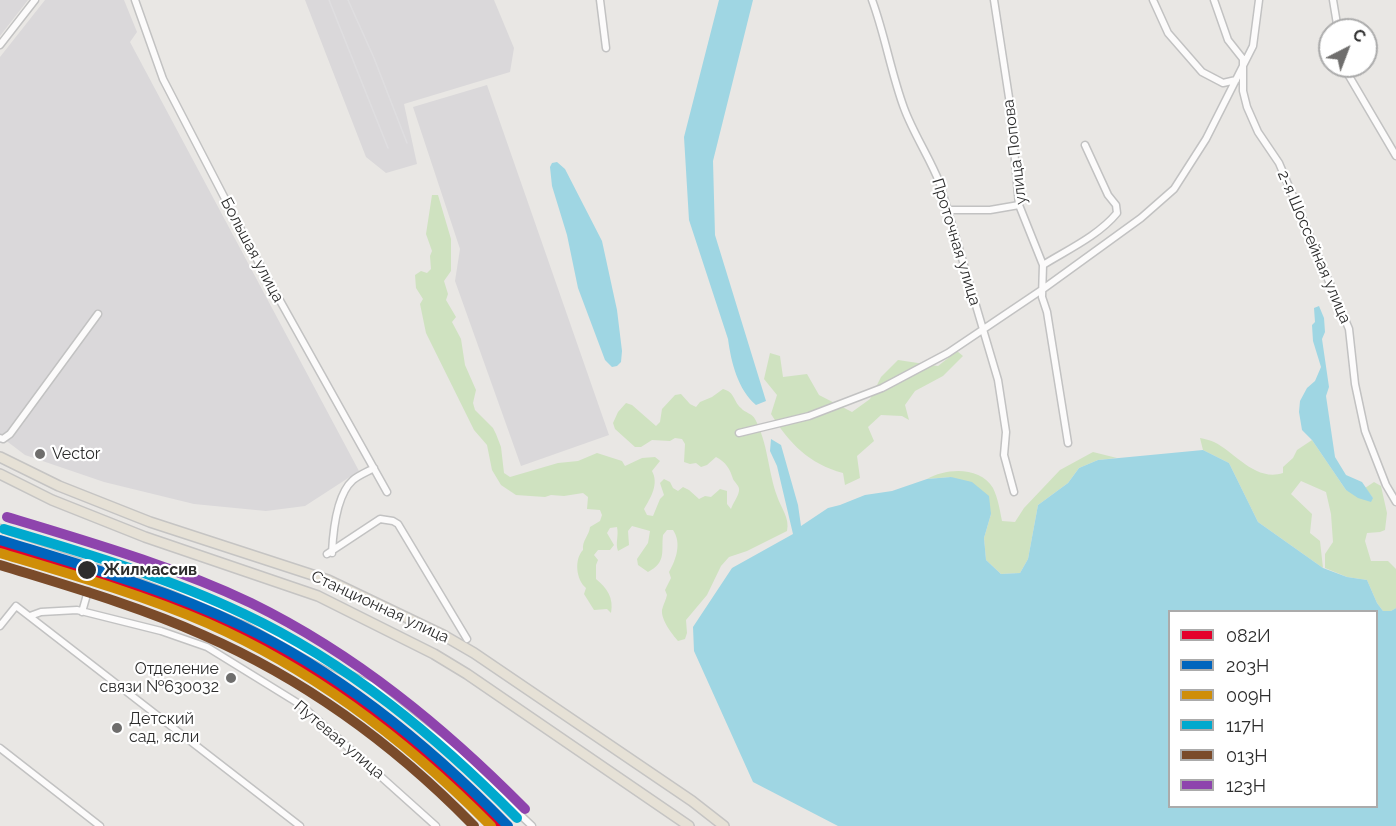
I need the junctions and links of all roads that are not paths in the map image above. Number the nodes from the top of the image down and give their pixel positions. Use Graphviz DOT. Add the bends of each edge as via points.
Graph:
graph roads {
  1 [pos="35,0"];
  2 [pos="135,0"];
  3 [pos="600,0"];
  4 [pos="872,0"];
  5 [pos="994,0"];
  6 [pos="1153,0"];
  7 [pos="1214,0"];
  8 [pos="1259,0"];
  9 [pos="1333,0"];
  10 [pos="1336,18"];
  11 [pos="0,45"];
  12 [pos="606,48"];
  13 [pos="1243,66"];
  14 [pos="1350,78"];
  15 [pos="1236,80"];
  16 [pos="1085,145"];
  17 [pos="1396,156"];
  18 [pos="1019,205"];
  19 [pos="946,210"];
  20 [pos="1043,265"];
  21 [pos="1043,290"];
  22 [pos="98,314"];
  23 [pos="982,330"];
  24 [pos="738,433"];
  25 [pos="0,438"];
  26 [pos="1068,443"];
  27 [pos="0,457"];
  28 [pos="374,468"];
  29 [pos="0,474"];
  30 [pos="387,492"];
  31 [pos="1014,492"];
  32 [pos="1396,502"];
  33 [pos="0,528"];
  34 [pos="88,591"];
  35 [pos="82,612"];
  36 [pos="30,616"];
  37 [pos="0,626"];
  38 [pos="467,639"];
  39 [pos="0,748"];
  40 [pos="100,826"];
  41 [pos="300,826"];
  42 [pos="436,826"];
  43 [pos="532,826"];
  44 [pos="689,826"];
  45 [pos="724,826"];
  1 -- 11 [label="street"];
  2 -- 28 [label="street, Большая улица" via="163,79 249,247"];
  3 -- 12 [label="street"];
  4 -- 19 [label="street, Проточная улица" via="903,106 932,162"];
  5 -- 18 [label="street, улица Попова" via="1010,104"];
  6 -- 15 [label="street" via="1168,33 1202,72 1223,83"];
  7 -- 13 [label="street, 2-я Шоссейная улица" via="1228,40 1243,59"];
  8 -- 13 [label="street" via="1253,46"];
  9 -- 10 [label="street"];
  13 -- 15 [label="street"];
  13 -- 32 [label="street, 2-я Шоссейная улица" via="1247,107 1279,163 1349,329 1365,431"];
  14 -- 17 [label="street"];
  15 -- 21 [label="street" via="1206,139 1174,189 1118,237"];
  16 -- 20 [label="street" via="1117,213 1084,240"];
  18 -- 19 [label="street" via="990,210"];
  18 -- 20 [label="street, улица Попова"];
  19 -- 23 [label="street, Проточная улица"];
  20 -- 21 [label="street, улица Попова"];
  21 -- 23 [label="street"];
  21 -- 26 [label="street, улица Попова"];
  22 -- 25 [label="street" via="10,434"];
  23 -- 24 [label="street" via="882,388 809,416"];
  23 -- 31 [label="street, Проточная улица" via="998,380 1006,432 1004,455"];
  27 -- 45 [label="main road, Станционная улица" via="59,486 150,522 328,580 443,635"];
  28 -- 30 [label="street, Большая улица"];
  28 -- 38 [label="street" via="350,484 335,515 330,554 380,519 398,524"];
  29 -- 44 [label="main road, Станционная улица" via="52,500 145,537 318,596 434,654"];
  33 -- 43 [label="street" via="134,572 249,619 371,685 452,750"];
  34 -- 35 [label="street"];
  35 -- 36 [label="street, Путевая улица" via="41,612"];
  35 -- 42 [label="street, Путевая улица" via="161,631 207,647 301,705"];
  36 -- 37 [label="street, Путевая улица" via="16,606"];
  36 -- 41 [label="street"];
  39 -- 40 [label="street"];
}
